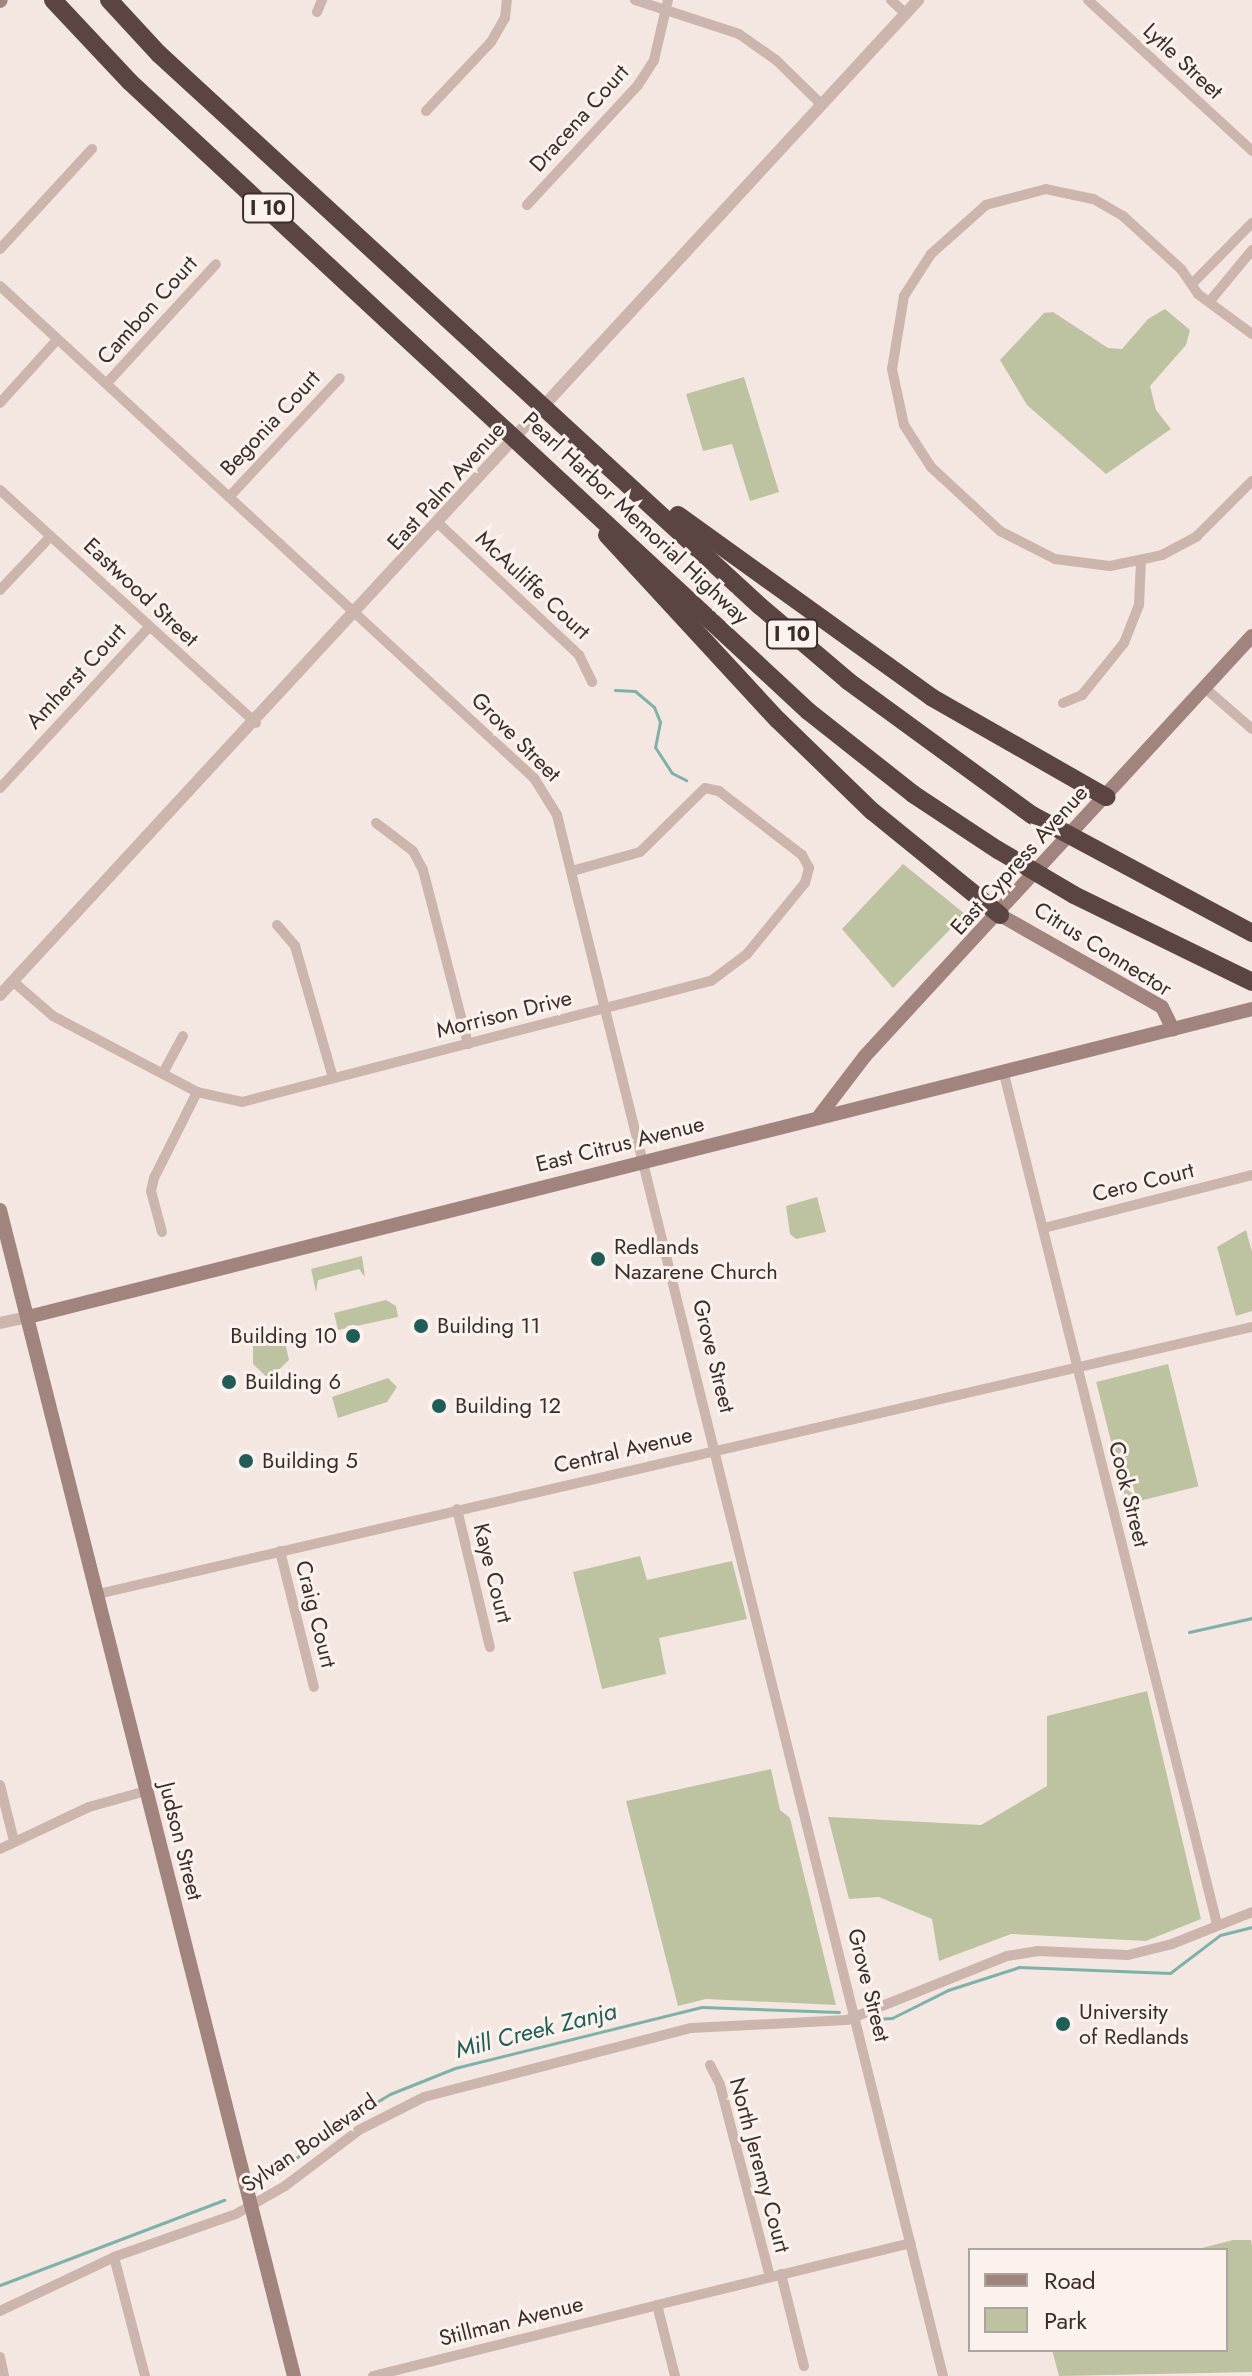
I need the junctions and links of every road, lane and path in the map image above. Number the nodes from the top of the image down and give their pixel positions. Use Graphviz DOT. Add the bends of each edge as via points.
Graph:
graph roads {
  1 [pos="53,0"];
  2 [pos="109,0"];
  3 [pos="322,0"];
  4 [pos="507,0"];
  5 [pos="635,0"];
  6 [pos="891,0"];
  7 [pos="918,0"];
  8 [pos="1088,0"];
  9 [pos="668,4"];
  10 [pos="317,12"];
  11 [pos="906,14"];
  12 [pos="820,103"];
  13 [pos="426,111"];
  14 [pos="92,149"];
  15 [pos="1252,151"];
  16 [pos="527,205"];
  17 [pos="1252,223"];
  18 [pos="0,249"];
  19 [pos="1252,250"];
  20 [pos="216,264"];
  21 [pos="1192,284"];
  22 [pos="0,286"];
  23 [pos="1210,301"];
  24 [pos="1252,334"];
  25 [pos="57,340"];
  26 [pos="340,378"];
  27 [pos="107,383"];
  28 [pos="0,403"];
  29 [pos="603,458"];
  30 [pos="1252,481"];
  31 [pos="572,488"];
  32 [pos="0,490"];
  33 [pos="230,496"];
  34 [pos="439,524"];
  35 [pos="50,537"];
  36 [pos="1141,561"];
  37 [pos="0,590"];
  38 [pos="357,613"];
  39 [pos="149,627"];
  40 [pos="1252,636"];
  41 [pos="592,682"];
  42 [pos="1205,688"];
  43 [pos="1063,703"];
  44 [pos="256,723"];
  45 [pos="1252,729"];
  46 [pos="0,788"];
  47 [pos="1106,797"];
  48 [pos="376,823"];
  49 [pos="572,871"];
  50 [pos="1000,915"];
  51 [pos="277,925"];
  52 [pos="1252,933"];
  53 [pos="1252,982"];
  54 [pos="16,984"];
  55 [pos="0,995"];
  56 [pos="607,1009"];
  57 [pos="1252,1009"];
  58 [pos="1173,1030"];
  59 [pos="183,1036"];
  60 [pos="468,1044"];
  61 [pos="163,1073"];
  62 [pos="1004,1074"];
  63 [pos="333,1078"];
  64 [pos="197,1092"];
  65 [pos="820,1115"];
  66 [pos="645,1160"];
  67 [pos="1252,1175"];
  68 [pos="0,1210"];
  69 [pos="1044,1228"];
  70 [pos="162,1232"];
  71 [pos="28,1317"];
  72 [pos="0,1323"];
  73 [pos="1252,1327"];
  74 [pos="1077,1368"];
  75 [pos="716,1450"];
  76 [pos="457,1509"];
  77 [pos="280,1551"];
  78 [pos="98,1594"];
  79 [pos="490,1647"];
  80 [pos="314,1687"];
  81 [pos="0,1785"];
  82 [pos="146,1791"];
  83 [pos="14,1841"];
  84 [pos="0,1849"];
  85 [pos="1252,1912"];
  86 [pos="1217,1924"];
  87 [pos="856,2014"];
  88 [pos="710,2065"];
  89 [pos="252,2206"];
  90 [pos="911,2243"];
  91 [pos="114,2257"];
  92 [pos="776,2276"];
  93 [pos="657,2305"];
  94 [pos="0,2311"];
  95 [pos="0,2357"];
  96 [pos="804,2366"];
  97 [pos="4,2376"];
  98 [pos="145,2376"];
  99 [pos="294,2376"];
  100 [pos="373,2376"];
  101 [pos="675,2376"];
  102 [pos="943,2376"];
  1 -- 31 [label="highway, Pearl Harbor Memorial Highway / I 10" via="130,82"];
  2 -- 29 [label="highway, Pearl Harbor Memorial Highway / I 10" via="159,54"];
  3 -- 10 [label="street"];
  4 -- 13 [label="street" via="505,18 491,42"];
  5 -- 9 [label="street"];
  6 -- 11 [label="street"];
  7 -- 11 [label="street, East Palm Avenue"];
  8 -- 15 [label="street, Lytle Street"];
  9 -- 12 [label="street" via="739,34 776,60"];
  9 -- 16 [label="street, Dracena Court" via="654,60 638,85"];
  11 -- 12 [label="street, East Palm Avenue"];
  12 -- 34 [label="street, East Palm Avenue"];
  14 -- 18 [label="street"];
  17 -- 21 [label="street"];
  19 -- 23 [label="street"];
  20 -- 27 [label="street, Cambon Court"];
  21 -- 23 [label="street"];
  21 -- 36 [label="street" via="1123,216 1093,199 1046,189 1019,192 986,205 945,238 904,296 895,330 892,369 904,425 931,467 976,510 1018,544 1055,559 1091,566"];
  22 -- 25 [label="street, Grove Street"];
  23 -- 24 [label="street"];
  25 -- 27 [label="street, Grove Street"];
  25 -- 28 [label="street"];
  26 -- 33 [label="street, Begonia Court"];
  27 -- 33 [label="street, Grove Street"];
  29 -- 47 [label="highway" via="787,598 931,697"];
  29 -- 52 [label="highway, Pearl Harbor Memorial Highway / I 10" via="848,681 1032,815"];
  30 -- 36 [label="street" via="1197,536"];
  31 -- 50 [label="highway" via="630,565 778,720 872,811"];
  31 -- 53 [label="highway, Pearl Harbor Memorial Highway / I 10" via="808,711 913,794 1074,895"];
  32 -- 35 [label="street, Eastwood Street"];
  33 -- 38 [label="street, Grove Street"];
  34 -- 38 [label="street, East Palm Avenue"];
  34 -- 41 [label="street, McAuliffe Court" via="579,655"];
  35 -- 37 [label="street"];
  35 -- 39 [label="street, Eastwood Street"];
  36 -- 43 [label="street" via="1139,605 1124,643 1082,695"];
  38 -- 44 [label="street, East Palm Avenue"];
  38 -- 49 [label="street, Grove Street" via="546,792"];
  39 -- 44 [label="street, Eastwood Street"];
  39 -- 46 [label="street, Amherst Court"];
  40 -- 42 [label="main road, East Cypress Avenue"];
  42 -- 45 [label="street"];
  42 -- 47 [label="main road, East Cypress Avenue"];
  44 -- 54 [label="street, East Palm Avenue"];
  47 -- 50 [label="main road, East Cypress Avenue"];
  48 -- 60 [label="street" via="413,851 423,870"];
  49 -- 56 [label="street, Grove Street"];
  49 -- 56 [label="street, Morrison Drive" via="640,852 705,788 719,791 802,855 809,868 805,883 730,970 711,981"];
  50 -- 58 [label="main road, Citrus Connector" via="1162,1007"];
  50 -- 65 [label="main road, East Cypress Avenue" via="865,1056"];
  51 -- 63 [label="street" via="295,946"];
  54 -- 55 [label="street, East Palm Avenue"];
  54 -- 61 [label="street, Morrison Drive" via="53,1016"];
  56 -- 60 [label="street, Morrison Drive"];
  56 -- 66 [label="street, Grove Street"];
  57 -- 58 [label="main road, East Citrus Avenue"];
  58 -- 62 [label="main road, East Citrus Avenue"];
  59 -- 61 [label="street"];
  60 -- 63 [label="street, Morrison Drive"];
  61 -- 64 [label="street, Morrison Drive"];
  62 -- 65 [label="main road, East Citrus Avenue"];
  62 -- 69 [label="street, Cook Street"];
  63 -- 64 [label="street, Morrison Drive" via="242,1102"];
  64 -- 70 [label="street" via="154,1178 151,1191"];
  65 -- 66 [label="main road, East Citrus Avenue"];
  66 -- 71 [label="main road, East Citrus Avenue"];
  66 -- 75 [label="street, Grove Street"];
  67 -- 69 [label="street, Cero Court"];
  68 -- 71 [label="main road, Judson Street"];
  69 -- 74 [label="street, Cook Street"];
  71 -- 72 [label="street, East Citrus Avenue"];
  71 -- 78 [label="main road, Judson Street"];
  73 -- 74 [label="street, Central Avenue"];
  74 -- 75 [label="street, Central Avenue"];
  74 -- 86 [label="street, Cook Street"];
  75 -- 76 [label="street, Central Avenue"];
  75 -- 87 [label="street, Grove Street"];
  76 -- 77 [label="street, Central Avenue"];
  76 -- 79 [label="street, Kaye Court"];
  77 -- 78 [label="street, Central Avenue"];
  77 -- 80 [label="street, Craig Court"];
  78 -- 82 [label="main road, Judson Street"];
  81 -- 83 [label="street"];
  82 -- 83 [label="street" via="89,1807"];
  82 -- 89 [label="main road, Judson Street"];
  83 -- 84 [label="street"];
  85 -- 86 [label="street, Sylvan Boulevard"];
  86 -- 87 [label="street, Sylvan Boulevard" via="1172,1944 1128,1955 1037,1951 1007,1956"];
  87 -- 89 [label="street, Sylvan Boulevard" via="847,2020 691,2028 424,2097 359,2130"];
  87 -- 90 [label="street, Grove Street"];
  88 -- 92 [label="street, North Jeremy Court"];
  89 -- 91 [label="street, Sylvan Boulevard"];
  89 -- 99 [label="main road, Judson Street"];
  90 -- 92 [label="street, Stillman Avenue"];
  90 -- 102 [label="street, Grove Street"];
  91 -- 94 [label="street, Sylvan Boulevard"];
  91 -- 98 [label="street"];
  92 -- 93 [label="street, Stillman Avenue"];
  92 -- 96 [label="street"];
  93 -- 100 [label="street, Stillman Avenue"];
  93 -- 101 [label="street"];
  95 -- 97 [label="street"];
}
